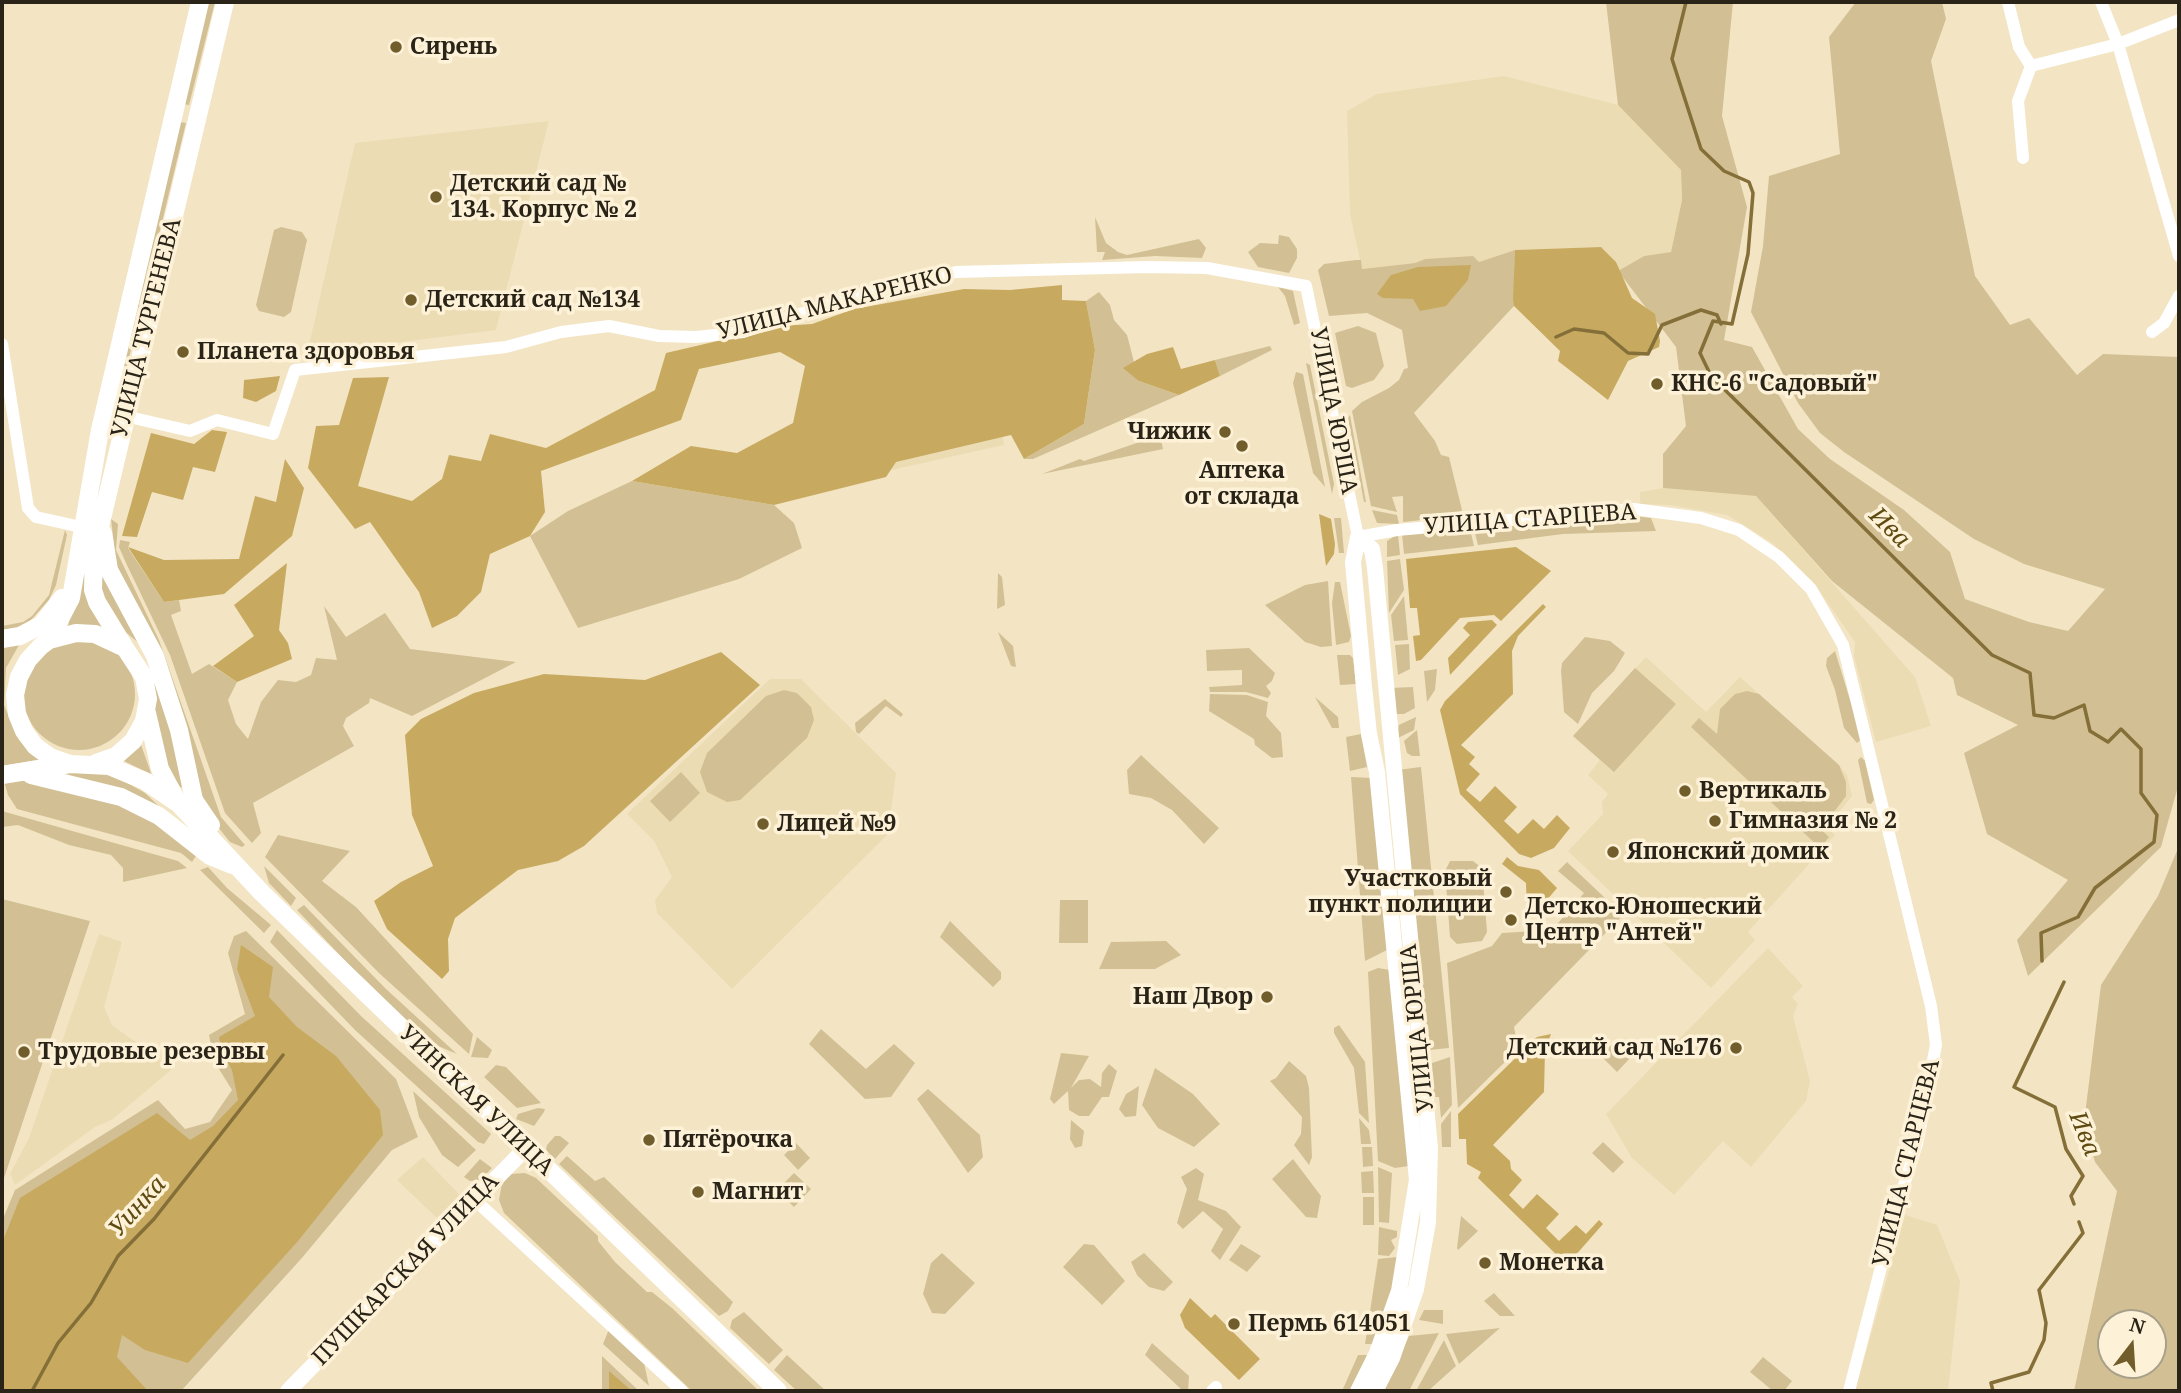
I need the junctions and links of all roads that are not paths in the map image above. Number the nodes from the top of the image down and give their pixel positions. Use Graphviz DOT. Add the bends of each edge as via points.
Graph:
graph roads {
  1 [pos="201,2"];
  2 [pos="225,2"];
  3 [pos="2008,2"];
  4 [pos="2101,2"];
  5 [pos="2179,20"];
  6 [pos="2118,44"];
  7 [pos="2031,66"];
  8 [pos="175,108"];
  9 [pos="198,115"];
  10 [pos="2023,158"];
  11 [pos="2179,256"];
  12 [pos="1306,286"];
  13 [pos="2179,296"];
  14 [pos="2152,332"];
  15 [pos="2,344"];
  16 [pos="105,411"];
  17 [pos="125,416"];
  18 [pos="101,522"];
  19 [pos="81,527"];
  20 [pos="1358,537"];
  21 [pos="75,566"];
  22 [pos="2,640"];
  23 [pos="49,640"];
  24 [pos="125,648"];
  25 [pos="146,710"];
  26 [pos="70,764"];
  27 [pos="94,764"];
  28 [pos="5,774"];
  29 [pos="179,804"];
  30 [pos="236,866"];
  31 [pos="525,1149"];
  32 [pos="475,1200"];
  33 [pos="288,1391"];
  34 [pos="682,1391"];
  35 [pos="778,1391"];
  36 [pos="1358,1391"];
  37 [pos="1375,1391"];
  38 [pos="1849,1391"];
  1 -- 8 [label="main road, УЛИЦА ТУРГЕНЕВА"];
  2 -- 9 [label="main road, УЛИЦА ТУРГЕНЕВА"];
  3 -- 7 [label="street" via="2019,47"];
  4 -- 6 [label="street"];
  5 -- 6 [label="street"];
  6 -- 7 [label="street"];
  6 -- 11 [label="street"];
  7 -- 10 [label="street" via="2018,102"];
  8 -- 9 [label="main road"];
  8 -- 16 [label="main road, УЛИЦА ТУРГЕНЕВА"];
  9 -- 17 [label="main road, УЛИЦА ТУРГЕНЕВА"];
  12 -- 17 [label="street, УЛИЦА МАКАРЕНКО" via="1207,268 956,272 873,291 743,332 659,336 609,326 561,332 506,347 295,370 273,435 217,420 190,431"];
  12 -- 20 [label="street, УЛИЦА ЮРША"];
  13 -- 14 [label="street" via="2164,323"];
  15 -- 19 [label="street" via="28,508 36,517"];
  16 -- 17 [label="main road"];
  16 -- 19 [label="main road, УЛИЦА ТУРГЕНЕВА"];
  17 -- 18 [label="main road, УЛИЦА ТУРГЕНЕВА"];
  18 -- 24 [label="main road, УЛИЦА ТУРГЕНЕВА" via="93,590 102,614"];
  18 -- 30 [label="main road" via="109,570 155,656 194,800 227,843"];
  19 -- 21 [label="main road, УЛИЦА ТУРГЕНЕВА"];
  20 -- 36 [label="street, УЛИЦА ЮРША" via="1353,562 1364,687 1417,1180 1397,1297"];
  20 -- 37 [label="street, УЛИЦА ЮРША" via="1371,549 1376,568 1430,1148 1428,1222 1416,1289"];
  20 -- 38 [label="street, УЛИЦА СТАРЦЕВА" via="1605,510 1666,512 1739,530 1779,557 1811,589 1843,645 1931,1006 1936,1045 1917,1144"];
  21 -- 22 [label="main road" via="63,596 41,625"];
  21 -- 23 [label="main road, УЛИЦА ТУРГЕНЕВА" via="71,598"];
  22 -- 23 [label="main road"];
  23 -- 24 [label="main road" via="95,634"];
  23 -- 26 [label="main road" via="28,660 19,677 17,714 35,746"];
  24 -- 25 [label="main road" via="144,677"];
  25 -- 27 [label="main road" via="133,741 116,756"];
  25 -- 29 [label="main road" via="160,769"];
  26 -- 27 [label="main road"];
  26 -- 28 [label="main road"];
  27 -- 29 [label="main road" via="120,769"];
  28 -- 30 [label="main road" via="34,775 121,797 159,816 210,856"];
  29 -- 30 [label="main road, УИНСКАЯ УЛИЦА"];
  30 -- 31 [label="main road, УИНСКАЯ УЛИЦА"];
  31 -- 32 [label="street, ПУШКАРСКАЯ УЛИЦА"];
  31 -- 35 [label="main road, УИНСКАЯ УЛИЦА"];
  32 -- 33 [label="street, ПУШКАРСКАЯ УЛИЦА"];
  32 -- 34 [label="street"];
}
